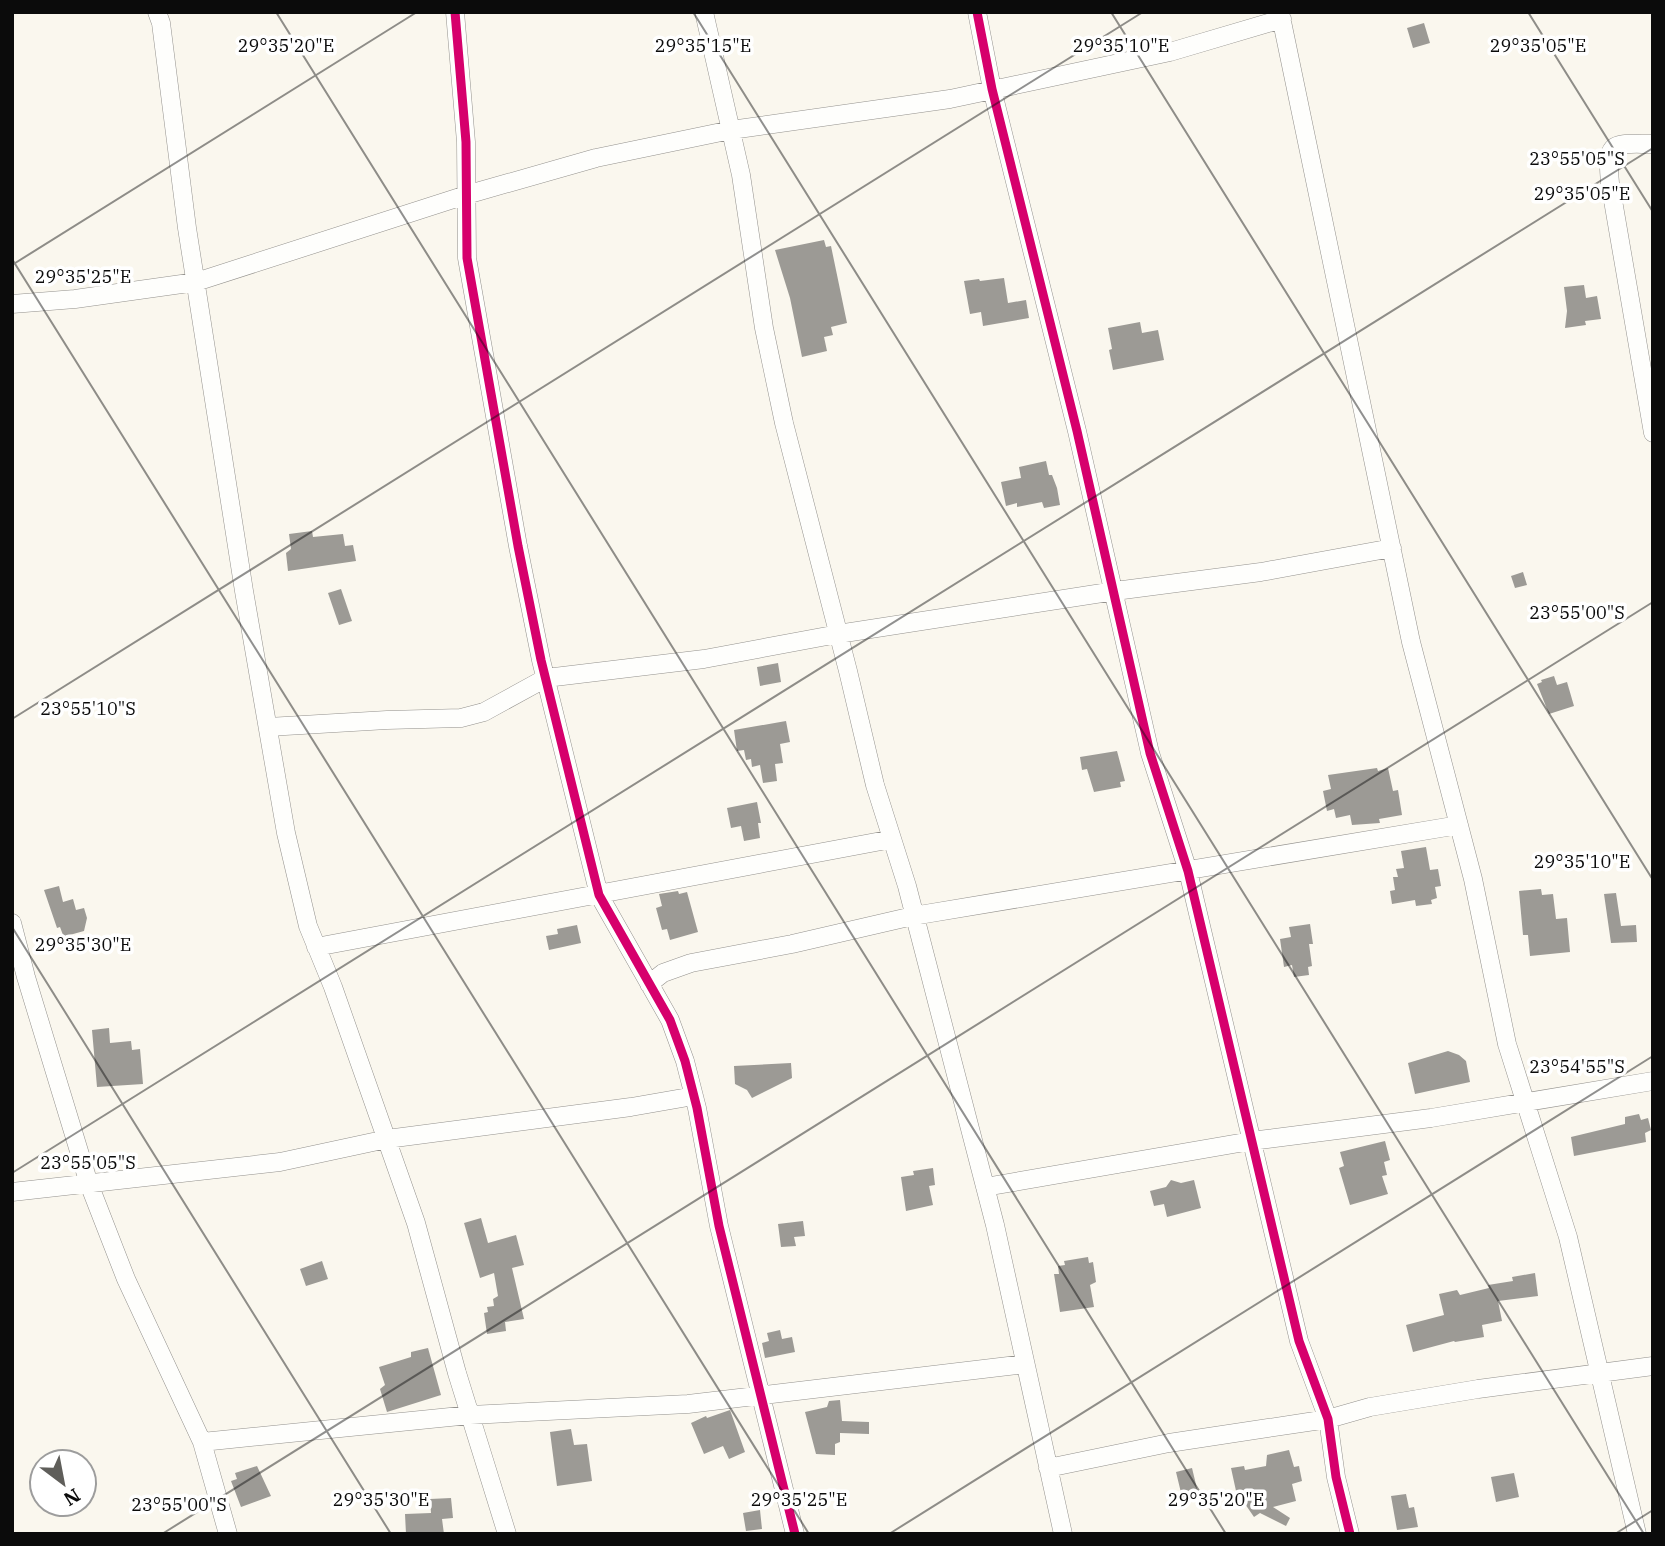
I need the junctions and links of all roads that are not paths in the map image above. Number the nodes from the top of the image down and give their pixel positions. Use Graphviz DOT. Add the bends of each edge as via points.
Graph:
graph roads {
  1 [pos="158,12"];
  2 [pos="455,12"];
  3 [pos="704,12"];
  4 [pos="976,12"];
  5 [pos="1281,15"];
  6 [pos="992,89"];
  7 [pos="731,130"];
  8 [pos="1653,144"];
  9 [pos="466,195"];
  10 [pos="196,282"];
  11 [pos="12,304"];
  12 [pos="1653,433"];
  13 [pos="1392,548"];
  14 [pos="1115,591"];
  15 [pos="838,634"];
  16 [pos="546,678"];
  17 [pos="268,727"];
  18 [pos="1459,825"];
  19 [pos="892,839"];
  20 [pos="1188,871"];
  21 [pos="599,895"];
  22 [pos="913,916"];
  23 [pos="12,923"];
  24 [pos="316,947"];
  25 [pos="649,984"];
  26 [pos="1653,1081"];
  27 [pos="694,1096"];
  28 [pos="1525,1101"];
  29 [pos="387,1139"];
  30 [pos="1251,1141"];
  31 [pos="89,1184"];
  32 [pos="985,1187"];
  33 [pos="12,1192"];
  34 [pos="1025,1364"];
  35 [pos="1653,1366"];
  36 [pos="1600,1372"];
  37 [pos="760,1395"];
  38 [pos="470,1415"];
  39 [pos="1328,1419"];
  40 [pos="202,1442"];
  41 [pos="1048,1468"];
  42 [pos="228,1534"];
  43 [pos="507,1534"];
  44 [pos="795,1534"];
  45 [pos="1063,1534"];
  46 [pos="1350,1534"];
  47 [pos="1637,1534"];
  1 -- 10 [label="street"];
  2 -- 9 [label="street"];
  3 -- 7 [label="street"];
  4 -- 6 [label="street"];
  5 -- 6 [label="street" via="1170,52"];
  5 -- 13 [label="street"];
  6 -- 7 [label="street"];
  6 -- 14 [label="street"];
  7 -- 9 [label="street" via="596,158"];
  7 -- 15 [label="street" via="784,423"];
  8 -- 12 [label="street" via="1615,145 1607,158"];
  9 -- 10 [label="street"];
  9 -- 16 [label="street" via="467,258"];
  10 -- 11 [label="street"];
  10 -- 17 [label="street"];
  13 -- 14 [label="street" via="1261,572"];
  13 -- 18 [label="street" via="1411,642"];
  14 -- 15 [label="street"];
  14 -- 20 [label="street" via="1150,753"];
  15 -- 16 [label="street" via="704,659"];
  15 -- 19 [label="street" via="874,785"];
  16 -- 17 [label="street" via="484,712 461,718"];
  16 -- 21 [label="street"];
  17 -- 24 [label="street" via="286,833"];
  18 -- 20 [label="street"];
  18 -- 28 [label="street" via="1507,1044"];
  19 -- 21 [label="street"];
  19 -- 22 [label="street"];
  20 -- 22 [label="street"];
  20 -- 30 [label="street"];
  21 -- 24 [label="street"];
  21 -- 25 [label="street"];
  22 -- 25 [label="street" via="691,963 663,973"];
  22 -- 32 [label="street"];
  23 -- 31 [label="street"];
  24 -- 29 [label="street"];
  25 -- 27 [label="street" via="670,1020"];
  26 -- 28 [label="street"];
  27 -- 29 [label="street"];
  27 -- 37 [label="street" via="719,1226"];
  28 -- 30 [label="street"];
  28 -- 36 [label="street" via="1568,1237"];
  29 -- 31 [label="street" via="280,1162"];
  29 -- 38 [label="street" via="416,1223"];
  30 -- 32 [label="street"];
  30 -- 39 [label="street" via="1299,1341"];
  31 -- 33 [label="street"];
  31 -- 40 [label="street" via="126,1279"];
  32 -- 34 [label="street"];
  34 -- 37 [label="street"];
  34 -- 41 [label="street"];
  35 -- 36 [label="street"];
  36 -- 39 [label="street" via="1370,1407"];
  36 -- 47 [label="street"];
  37 -- 38 [label="street" via="688,1404"];
  37 -- 44 [label="street"];
  38 -- 40 [label="street"];
  38 -- 43 [label="street"];
  39 -- 41 [label="street" via="1169,1443"];
  39 -- 46 [label="street"];
  40 -- 42 [label="street"];
  41 -- 45 [label="street"];
}
